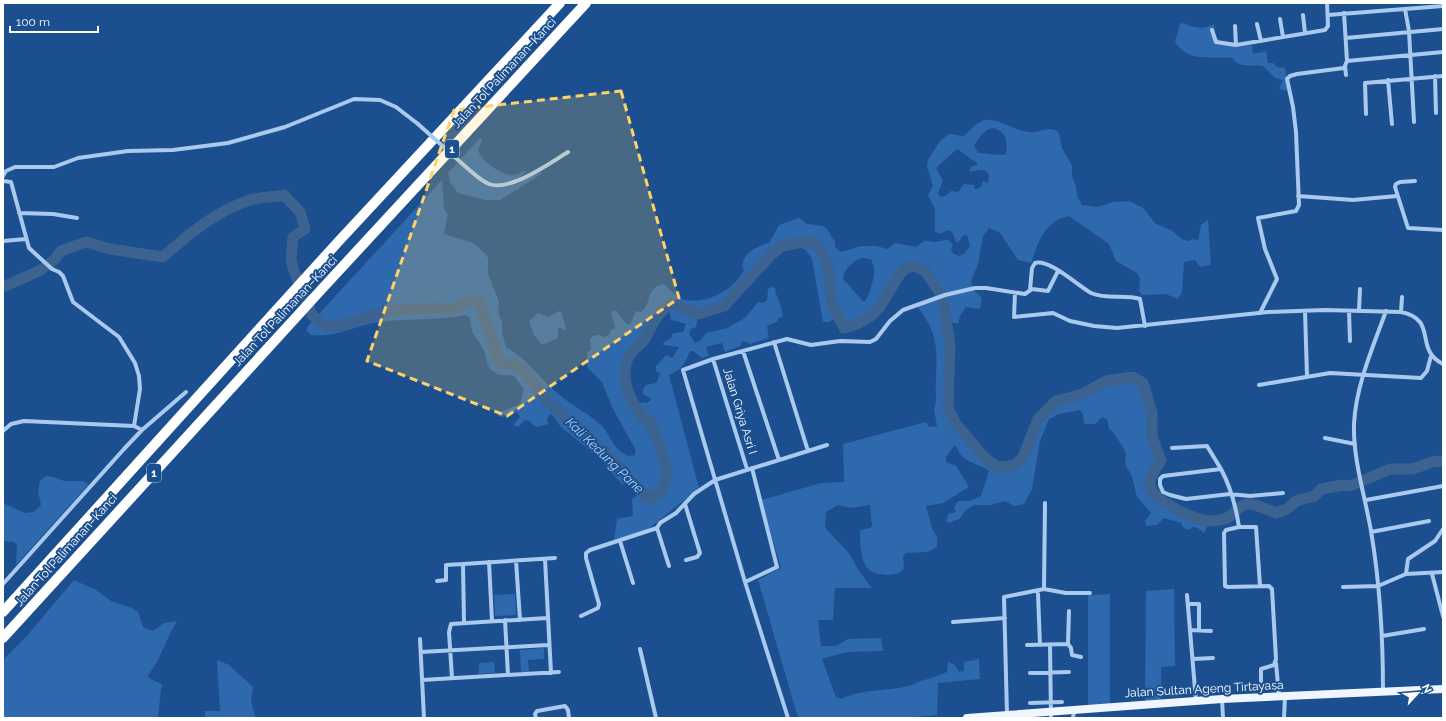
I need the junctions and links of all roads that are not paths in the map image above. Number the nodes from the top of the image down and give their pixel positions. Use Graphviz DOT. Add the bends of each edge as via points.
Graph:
graph roads {
  1 [pos="560,3"];
  2 [pos="586,3"];
  3 [pos="1327,3"];
  4 [pos="1443,6"];
  5 [pos="1405,9"];
  6 [pos="1344,13"];
  7 [pos="1303,15"];
  8 [pos="1328,15"];
  9 [pos="1280,19"];
  10 [pos="1257,24"];
  11 [pos="1234,26"];
  12 [pos="1443,29"];
  13 [pos="1212,30"];
  14 [pos="1408,31"];
  15 [pos="1305,33"];
  16 [pos="1283,38"];
  17 [pos="1346,38"];
  18 [pos="1261,41"];
  19 [pos="1236,45"];
  20 [pos="1443,52"];
  21 [pos="1410,55"];
  22 [pos="1346,63"];
  23 [pos="1346,75"];
  24 [pos="1434,76"];
  25 [pos="1443,76"];
  26 [pos="1410,78"];
  27 [pos="1388,80"];
  28 [pos="1436,113"];
  29 [pos="1366,114"];
  30 [pos="1414,122"];
  31 [pos="1392,124"];
  32 [pos="568,152"];
  33 [pos="3,176"];
  34 [pos="3,181"];
  35 [pos="1415,181"];
  36 [pos="1298,196"];
  37 [pos="1397,196"];
  38 [pos="19,214"];
  39 [pos="77,218"];
  40 [pos="1443,230"];
  41 [pos="26,239"];
  42 [pos="3,241"];
  43 [pos="1058,271"];
  44 [pos="1360,289"];
  45 [pos="1030,290"];
  46 [pos="1015,293"];
  47 [pos="1402,297"];
  48 [pos="1349,310"];
  49 [pos="1359,310"];
  50 [pos="1305,311"];
  51 [pos="1386,311"];
  52 [pos="1400,312"];
  53 [pos="1260,313"];
  54 [pos="1145,326"];
  55 [pos="1350,341"];
  56 [pos="774,342"];
  57 [pos="743,351"];
  58 [pos="1431,356"];
  59 [pos="713,359"];
  60 [pos="1443,364"];
  61 [pos="1364,375"];
  62 [pos="1307,376"];
  63 [pos="1259,385"];
  64 [pos="186,392"];
  65 [pos="134,426"];
  66 [pos="142,430"];
  67 [pos="3,431"];
  68 [pos="1325,438"];
  69 [pos="1355,444"];
  70 [pos="827,445"];
  71 [pos="1172,448"];
  72 [pos="808,451"];
  73 [pos="778,460"];
  74 [pos="1221,468"];
  75 [pos="750,469"];
  76 [pos="715,480"];
  77 [pos="1443,486"];
  78 [pos="1283,493"];
  79 [pos="1230,494"];
  80 [pos="1366,500"];
  81 [pos="1045,503"];
  82 [pos="685,504"];
  83 [pos="1429,521"];
  84 [pos="1239,525"];
  85 [pos="657,528"];
  86 [pos="1443,529"];
  87 [pos="1371,532"];
  88 [pos="620,541"];
  89 [pos="555,558"];
  90 [pos="544,559"];
  91 [pos="686,560"];
  92 [pos="516,561"];
  93 [pos="489,562"];
  94 [pos="463,564"];
  95 [pos="669,566"];
  96 [pos="1443,572"];
  97 [pos="1406,574"];
  98 [pos="1432,574"];
  99 [pos="437,581"];
  100 [pos="745,582"];
  101 [pos="633,583"];
  102 [pos="3,584"];
  103 [pos="1260,586"];
  104 [pos="1378,586"];
  105 [pos="1343,587"];
  106 [pos="1044,589"];
  107 [pos="1090,593"];
  108 [pos="1038,594"];
  109 [pos="1187,595"];
  110 [pos="1188,604"];
  111 [pos="1069,611"];
  112 [pos="3,612"];
  113 [pos="581,616"];
  114 [pos="1443,616"];
  115 [pos="547,618"];
  116 [pos="1005,618"];
  117 [pos="506,620"];
  118 [pos="520,620"];
  119 [pos="492,621"];
  120 [pos="464,622"];
  121 [pos="953,622"];
  122 [pos="1424,629"];
  123 [pos="1190,630"];
  124 [pos="1198,630"];
  125 [pos="1211,630"];
  126 [pos="1382,636"];
  127 [pos="3,638"];
  128 [pos="420,639"];
  129 [pos="1068,644"];
  130 [pos="548,645"];
  131 [pos="1028,645"];
  132 [pos="1040,645"];
  133 [pos="1050,646"];
  134 [pos="507,647"];
  135 [pos="640,649"];
  136 [pos="450,650"];
  137 [pos="421,652"];
  138 [pos="1081,657"];
  139 [pos="1212,658"];
  140 [pos="1193,659"];
  141 [pos="1276,663"];
  142 [pos="559,672"];
  143 [pos="1049,672"];
  144 [pos="1069,672"];
  145 [pos="551,673"];
  146 [pos="1030,673"];
  147 [pos="508,675"];
  148 [pos="452,678"];
  149 [pos="422,680"];
  150 [pos="1443,689"];
  151 [pos="1383,691"];
  152 [pos="1261,698"];
  153 [pos="1283,698"];
  154 [pos="1196,701"];
  155 [pos="1222,701"];
  156 [pos="1030,702"];
  157 [pos="1062,702"];
  158 [pos="1050,711"];
  159 [pos="1007,715"];
  160 [pos="1074,715"];
  161 [pos="424,718"];
  162 [pos="536,718"];
  163 [pos="569,718"];
  164 [pos="656,718"];
  165 [pos="788,718"];
  166 [pos="967,718"];
  167 [pos="1223,718"];
  168 [pos="1284,718"];
  1 -- 112 [label="highway, Jalan Tol Palimanan–Kanci / 1"];
  2 -- 127 [label="highway, Jalan Tol Palimanan–Kanci / 1"];
  3 -- 8 [label="street"];
  4 -- 5 [label="street"];
  5 -- 6 [label="street"];
  5 -- 14 [label="street"];
  6 -- 8 [label="street"];
  6 -- 17 [label="street"];
  7 -- 15 [label="street"];
  8 -- 15 [label="street" via="1328,26 1325,30"];
  9 -- 16 [label="street"];
  10 -- 18 [label="street"];
  11 -- 19 [label="street"];
  12 -- 14 [label="street"];
  13 -- 19 [label="street" via="1216,42"];
  14 -- 17 [label="street"];
  14 -- 21 [label="street"];
  15 -- 16 [label="street"];
  16 -- 18 [label="street"];
  17 -- 22 [label="street"];
  18 -- 19 [label="street"];
  20 -- 21 [label="street"];
  21 -- 22 [label="street"];
  21 -- 26 [label="street"];
  22 -- 23 [label="street"];
  22 -- 36 [label="street" via="1342,69 1297,74 1287,80 1294,107"];
  24 -- 25 [label="street"];
  24 -- 26 [label="street"];
  24 -- 28 [label="street"];
  26 -- 27 [label="street"];
  26 -- 30 [label="street"];
  27 -- 29 [label="street" via="1364,82"];
  27 -- 31 [label="street"];
  32 -- 33 [label="street, bridge" via="527,176 501,186 490,185 396,107 380,100 354,99 285,127 228,143 173,150 128,151 78,158 54,167 15,167 6,171"];
  34 -- 38 [label="street" via="11,182"];
  35 -- 37 [label="street" via="1397,184"];
  36 -- 37 [label="street" via="1353,200"];
  36 -- 53 [label="street" via="1299,205 1296,211 1258,218 1265,249 1277,279"];
  37 -- 40 [label="street" via="1408,228"];
  38 -- 39 [label="street" via="53,214"];
  38 -- 41 [label="street"];
  41 -- 42 [label="street"];
  41 -- 65 [label="street" via="30,248 63,276 74,302 119,337 136,363 140,389"];
  43 -- 45 [label="street" via="1049,290"];
  43 -- 45 [label="street" via="1044,263 1035,263 1032,268"];
  43 -- 54 [label="street" via="1101,296 1140,299"];
  44 -- 49 [label="street"];
  45 -- 46 [label="street" via="1025,294"];
  46 -- 54 [label="street" via="1014,317 1053,314 1070,321 1108,328"];
  46 -- 56 [label="street" via="974,288 932,299 898,313 870,342 840,341 811,345 787,339"];
  47 -- 52 [label="street"];
  48 -- 49 [label="street"];
  48 -- 50 [label="street"];
  48 -- 55 [label="street"];
  49 -- 51 [label="street"];
  50 -- 53 [label="street"];
  50 -- 62 [label="street"];
  51 -- 52 [label="street"];
  51 -- 61 [label="street"];
  52 -- 58 [label="street" via="1419,319"];
  53 -- 54 [label="street"];
  56 -- 57 [label="street"];
  56 -- 72 [label="street"];
  57 -- 59 [label="street"];
  57 -- 73 [label="street"];
  58 -- 60 [label="street"];
  58 -- 61 [label="street" via="1427,371 1421,378"];
  59 -- 75 [label="street, Jalan Griya Asri I"];
  59 -- 76 [label="street" via="686,368 683,373"];
  61 -- 62 [label="street" via="1335,373"];
  61 -- 69 [label="street" via="1357,400"];
  62 -- 63 [label="street"];
  64 -- 66 [label="street"];
  65 -- 66 [label="street"];
  65 -- 67 [label="street" via="24,421 11,424"];
  66 -- 102 [label="street"];
  68 -- 69 [label="street"];
  69 -- 80 [label="street"];
  70 -- 72 [label="street"];
  71 -- 74 [label="street" via="1206,446"];
  72 -- 73 [label="street"];
  73 -- 75 [label="street"];
  74 -- 79 [label="street"];
  74 -- 79 [label="street" via="1163,476 1159,482 1163,492 1186,499"];
  75 -- 76 [label="street"];
  75 -- 100 [label="street, Jalan Griya Asri I" via="777,567"];
  76 -- 82 [label="street" via="694,494"];
  76 -- 100 [label="street"];
  77 -- 80 [label="street"];
  78 -- 79 [label="street" via="1250,496"];
  79 -- 84 [label="street"];
  80 -- 87 [label="street"];
  81 -- 106 [label="street"];
  82 -- 85 [label="street"];
  82 -- 91 [label="street" via="700,553"];
  83 -- 87 [label="street"];
  84 -- 103 [label="street" via="1254,526 1256,529"];
  84 -- 103 [label="street" via="1224,533 1224,584 1228,587"];
  85 -- 88 [label="street"];
  85 -- 95 [label="street"];
  86 -- 97 [label="street" via="1435,541 1408,559"];
  87 -- 104 [label="street"];
  88 -- 101 [label="street"];
  88 -- 113 [label="street" via="594,548 586,553 600,604 598,608"];
  89 -- 90 [label="street"];
  90 -- 92 [label="street"];
  90 -- 115 [label="street"];
  92 -- 93 [label="street"];
  92 -- 118 [label="street"];
  93 -- 94 [label="street"];
  93 -- 119 [label="street"];
  94 -- 99 [label="street" via="446,565 446,580"];
  94 -- 120 [label="street"];
  96 -- 98 [label="street"];
  97 -- 98 [label="street"];
  97 -- 104 [label="street"];
  98 -- 114 [label="street"];
  100 -- 165 [label="street"];
  103 -- 141 [label="street" via="1272,589"];
  104 -- 105 [label="street"];
  104 -- 126 [label="street"];
  106 -- 107 [label="street"];
  106 -- 116 [label="street" via="1005,596"];
  108 -- 132 [label="street"];
  109 -- 110 [label="street"];
  110 -- 123 [label="street"];
  110 -- 124 [label="street" via="1199,604"];
  111 -- 129 [label="street"];
  115 -- 118 [label="street"];
  115 -- 130 [label="street"];
  116 -- 121 [label="street"];
  116 -- 159 [label="street"];
  117 -- 118 [label="street"];
  117 -- 119 [label="street"];
  117 -- 134 [label="street"];
  119 -- 120 [label="street"];
  120 -- 136 [label="street" via="451,624 449,627"];
  122 -- 126 [label="street"];
  123 -- 124 [label="street"];
  123 -- 140 [label="street"];
  124 -- 125 [label="street"];
  126 -- 151 [label="street"];
  128 -- 137 [label="street"];
  129 -- 133 [label="street"];
  129 -- 138 [label="street" via="1072,655"];
  130 -- 134 [label="street"];
  130 -- 145 [label="street"];
  131 -- 132 [label="street"];
  132 -- 133 [label="street"];
  133 -- 143 [label="street"];
  134 -- 136 [label="street"];
  134 -- 147 [label="street"];
  135 -- 164 [label="street"];
  136 -- 137 [label="street"];
  136 -- 148 [label="street"];
  137 -- 149 [label="street"];
  139 -- 140 [label="street"];
  140 -- 154 [label="street"];
  141 -- 152 [label="street" via="1261,669"];
  141 -- 153 [label="street"];
  142 -- 145 [label="street"];
  143 -- 144 [label="street"];
  143 -- 146 [label="street"];
  143 -- 158 [label="street"];
  145 -- 147 [label="street"];
  147 -- 148 [label="street"];
  148 -- 149 [label="street"];
  149 -- 161 [label="street"];
  150 -- 151 [label="main road, Jalan Sultan Ageng Tirtayasa"];
  151 -- 153 [label="main road, Jalan Sultan Ageng Tirtayasa"];
  152 -- 153 [label="main road, Jalan Sultan Ageng Tirtayasa"];
  152 -- 155 [label="main road, Jalan Sultan Ageng Tirtayasa"];
  153 -- 168 [label="street"];
  154 -- 155 [label="main road, Jalan Sultan Ageng Tirtayasa"];
  154 -- 160 [label="main road, Jalan Sultan Ageng Tirtayasa"];
  155 -- 167 [label="street"];
  156 -- 158 [label="street"];
  157 -- 158 [label="street"];
  158 -- 159 [label="main road, Jalan Sultan Ageng Tirtayasa"];
  158 -- 160 [label="main road, Jalan Sultan Ageng Tirtayasa"];
  159 -- 166 [label="main road, Jalan Sultan Ageng Tirtayasa"];
  162 -- 163 [label="street" via="535,714 538,712 565,706"];
}
